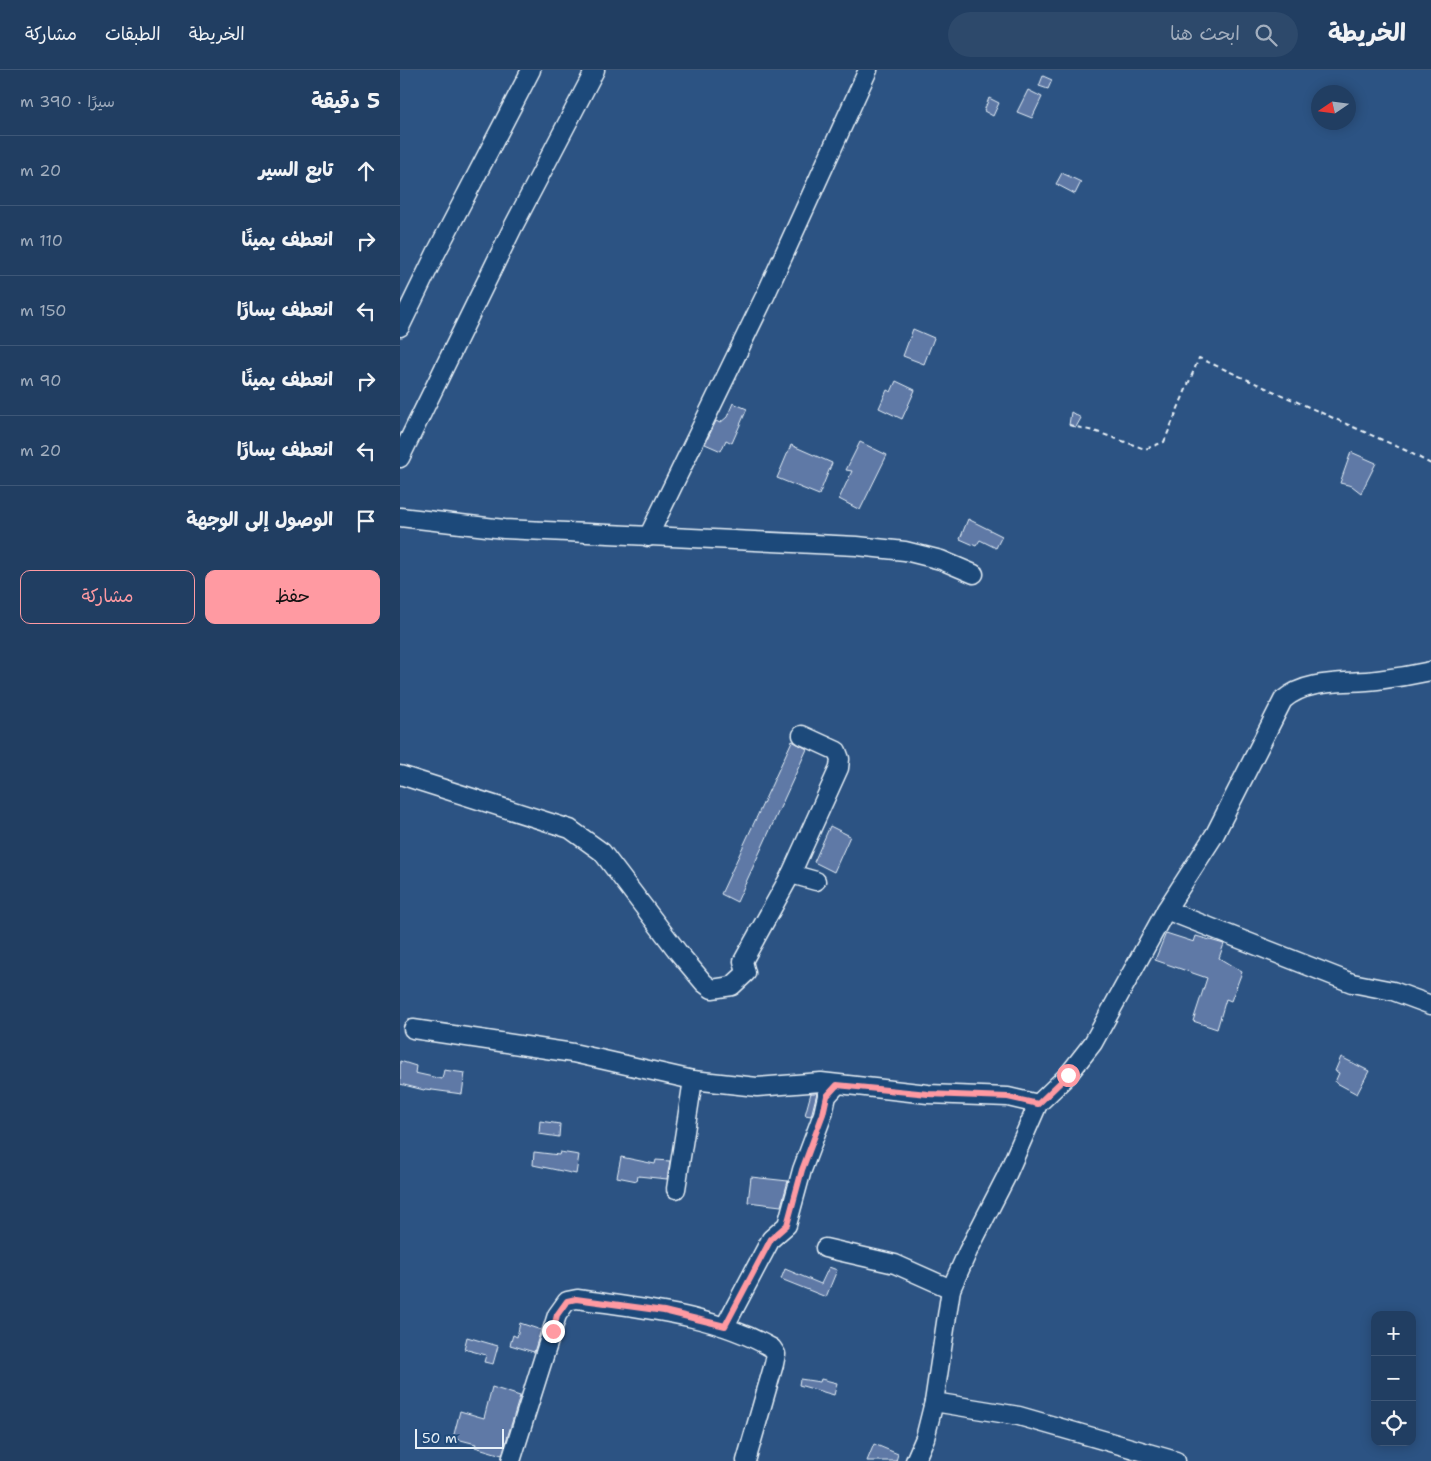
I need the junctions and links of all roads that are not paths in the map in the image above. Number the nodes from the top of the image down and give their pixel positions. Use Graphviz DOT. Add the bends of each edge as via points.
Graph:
graph roads {
  1 [pos="531,70"];
  2 [pos="595,70"];
  3 [pos="868,70"];
  4 [pos="400,327"];
  5 [pos="400,458"];
  6 [pos="400,517"];
  7 [pos="648,537"];
  8 [pos="974,574"];
  9 [pos="1431,671"];
  10 [pos="802,735"];
  11 [pos="400,775"];
  12 [pos="792,874"];
  13 [pos="816,881"];
  14 [pos="1166,910"];
  15 [pos="1431,1004"];
  16 [pos="413,1029"];
  17 [pos="693,1080"];
  18 [pos="837,1085"];
  19 [pos="1038,1104"];
  20 [pos="676,1189"];
  21 [pos="825,1248"];
  22 [pos="951,1289"];
  23 [pos="725,1326"];
  24 [pos="934,1402"];
  25 [pos="511,1461"];
  26 [pos="746,1461"];
  27 [pos="915,1461"];
  28 [pos="1176,1461"];
  1 -- 4 [label="street"];
  2 -- 5 [label="street" via="513,227"];
  3 -- 7 [label="street" via="766,294"];
  6 -- 7 [label="street" via="504,529"];
  7 -- 8 [label="street" via="905,550"];
  9 -- 14 [label="street" via="1377,680 1321,684 1292,692 1283,700 1215,834"];
  10 -- 12 [label="street" via="837,752 840,759 839,768"];
  11 -- 12 [label="street" via="570,829 602,852 678,952 712,989 732,986 746,973 743,961"];
  12 -- 13 [label="street"];
  14 -- 15 [label="street" via="1352,983 1393,991"];
  14 -- 19 [label="street" via="1093,1043 1068,1075"];
  16 -- 17 [label="street" via="573,1053"];
  17 -- 18 [label="street" via="756,1087 821,1082"];
  17 -- 20 [label="street"];
  18 -- 19 [label="street" via="928,1094 1008,1097"];
  18 -- 23 [label="street" via="827,1096 787,1225 771,1239"];
  19 -- 22 [label="street" via="1006,1178"];
  21 -- 22 [label="street" via="895,1264"];
  22 -- 24 [label="street"];
  23 -- 25 [label="street" via="664,1311 576,1299 567,1301 557,1315"];
  23 -- 26 [label="street" via="764,1344 776,1354"];
  24 -- 27 [label="street"];
  24 -- 28 [label="street" via="1019,1416"];
}
